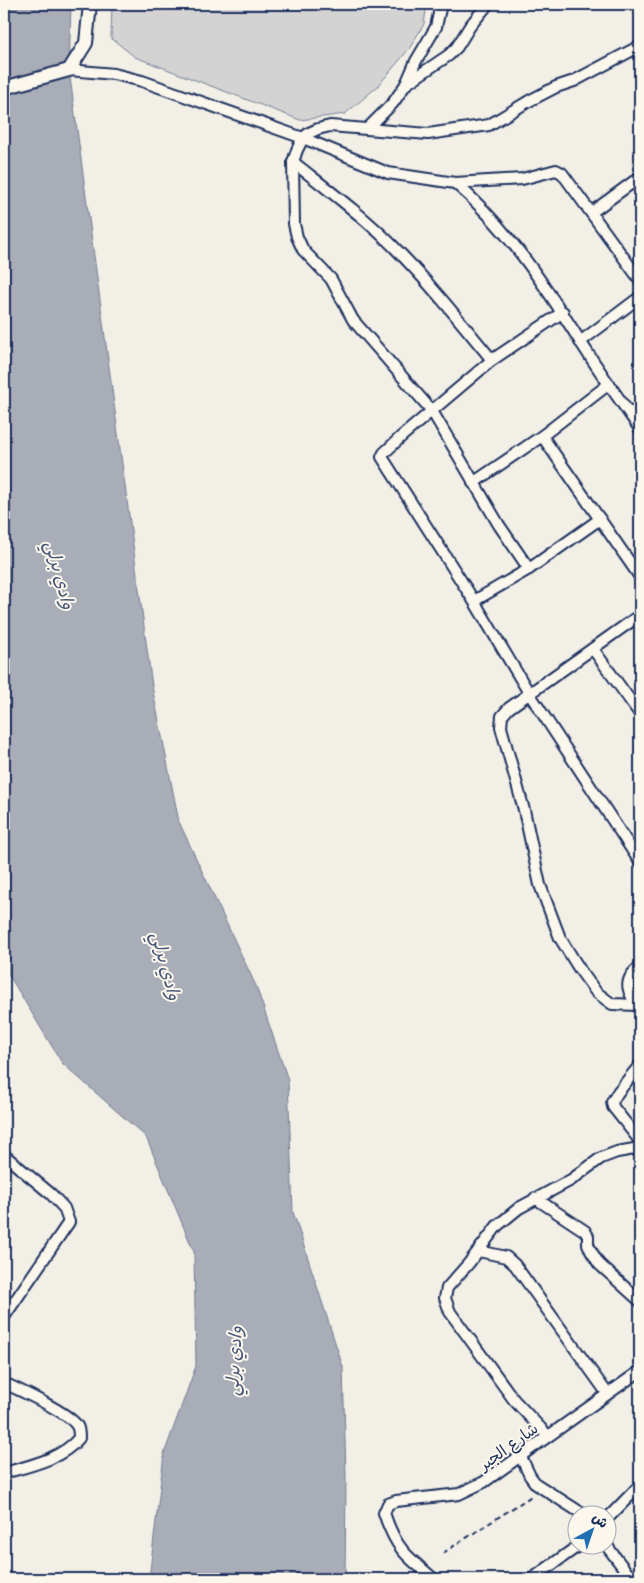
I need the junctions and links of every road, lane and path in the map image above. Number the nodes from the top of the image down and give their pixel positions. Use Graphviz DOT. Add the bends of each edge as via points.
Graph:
graph roads {
  1 [pos="90,4"];
  2 [pos="441,4"];
  3 [pos="488,4"];
  4 [pos="640,46"];
  5 [pos="69,70"];
  6 [pos="406,84"];
  7 [pos="4,88"];
  8 [pos="367,129"];
  9 [pos="303,138"];
  10 [pos="293,162"];
  11 [pos="640,178"];
  12 [pos="455,182"];
  13 [pos="592,212"];
  14 [pos="640,280"];
  15 [pos="640,297"];
  16 [pos="563,312"];
  17 [pos="580,342"];
  18 [pos="492,360"];
  19 [pos="609,384"];
  20 [pos="640,408"];
  21 [pos="432,411"];
  22 [pos="630,414"];
  23 [pos="640,429"];
  24 [pos="542,436"];
  25 [pos="473,482"];
  26 [pos="600,519"];
  27 [pos="529,569"];
  28 [pos="640,577"];
  29 [pos="474,601"];
  30 [pos="640,615"];
  31 [pos="593,649"];
  32 [pos="529,693"];
  33 [pos="640,714"];
  34 [pos="639,859"];
  35 [pos="640,967"];
  36 [pos="639,1008"];
  37 [pos="640,1065"];
  38 [pos="640,1141"];
  39 [pos="640,1148"];
  40 [pos="4,1155"];
  41 [pos="535,1198"];
  42 [pos="479,1251"];
  43 [pos="640,1300"];
  44 [pos="4,1317"];
  45 [pos="640,1371"];
  46 [pos="4,1383"];
  47 [pos="607,1393"];
  48 [pos="548,1436"];
  49 [pos="521,1457"];
  50 [pos="4,1474"];
  51 [pos="640,1485"];
  52 [pos="543,1488"];
  53 [pos="571,1506"];
  54 [pos="616,1510"];
  55 [pos="443,1552"];
  56 [pos="566,1555"];
  57 [pos="614,1556"];
  58 [pos="434,1579"];
  59 [pos="532,1579"];
  60 [pos="632,1579"];
  1 -- 5 [label="street" via="86,43"];
  2 -- 6 [label="street" via="436,27"];
  3 -- 6 [label="street" via="453,51"];
  4 -- 8 [label="street" via="529,101 489,125 428,134"];
  5 -- 7 [label="street"];
  5 -- 9 [label="street" via="114,74 142,82"];
  6 -- 8 [label="street" via="393,103"];
  8 -- 9 [label="street" via="330,126"];
  9 -- 10 [label="street"];
  9 -- 12 [label="street" via="388,173"];
  10 -- 18 [label="street" via="392,245"];
  10 -- 21 [label="street" via="294,224 303,250 331,279 366,336"];
  11 -- 13 [label="street"];
  12 -- 13 [label="street" via="522,179 556,170 562,173"];
  12 -- 16 [label="street" via="474,199 521,254"];
  13 -- 14 [label="street"];
  15 -- 17 [label="street"];
  16 -- 17 [label="street"];
  16 -- 18 [label="street"];
  17 -- 19 [label="street"];
  18 -- 21 [label="street"];
  19 -- 22 [label="street"];
  19 -- 24 [label="street"];
  20 -- 22 [label="street"];
  21 -- 25 [label="street"];
  21 -- 29 [label="street" via="382,457"];
  22 -- 23 [label="street"];
  24 -- 25 [label="street"];
  24 -- 26 [label="street"];
  25 -- 27 [label="street"];
  26 -- 27 [label="street"];
  26 -- 28 [label="street"];
  27 -- 29 [label="street"];
  29 -- 32 [label="street"];
  30 -- 31 [label="street"];
  31 -- 32 [label="street"];
  31 -- 33 [label="street"];
  32 -- 34 [label="street"];
  32 -- 36 [label="street" via="502,716 501,727 540,885 563,943 596,992 612,1004"];
  35 -- 36 [label="street" via="631,973 628,982 629,992"];
  37 -- 38 [label="street" via="612,1102"];
  39 -- 41 [label="street" via="601,1158 571,1180"];
  40 -- 44 [label="street" via="51,1194 64,1208 69,1222"];
  41 -- 42 [label="street" via="497,1226"];
  41 -- 43 [label="street" via="585,1231 599,1264"];
  42 -- 47 [label="street" via="506,1257 515,1265"];
  42 -- 48 [label="street" via="447,1288 444,1298 450,1312 497,1378"];
  45 -- 47 [label="street, شارع الجير"];
  46 -- 50 [label="street" via="69,1417 78,1426 79,1438 60,1454"];
  47 -- 48 [label="street, شارع الجير"];
  48 -- 49 [label="street, شارع الجير"];
  49 -- 52 [label="street" via="530,1476"];
  49 -- 58 [label="street, شارع الجير" via="484,1482 459,1494 388,1504 384,1513 390,1533 404,1554"];
  51 -- 54 [label="street"];
  52 -- 53 [label="street"];
  52 -- 55 [label="path"];
  56 -- 59 [label="street"];
  57 -- 60 [label="street"];
}
